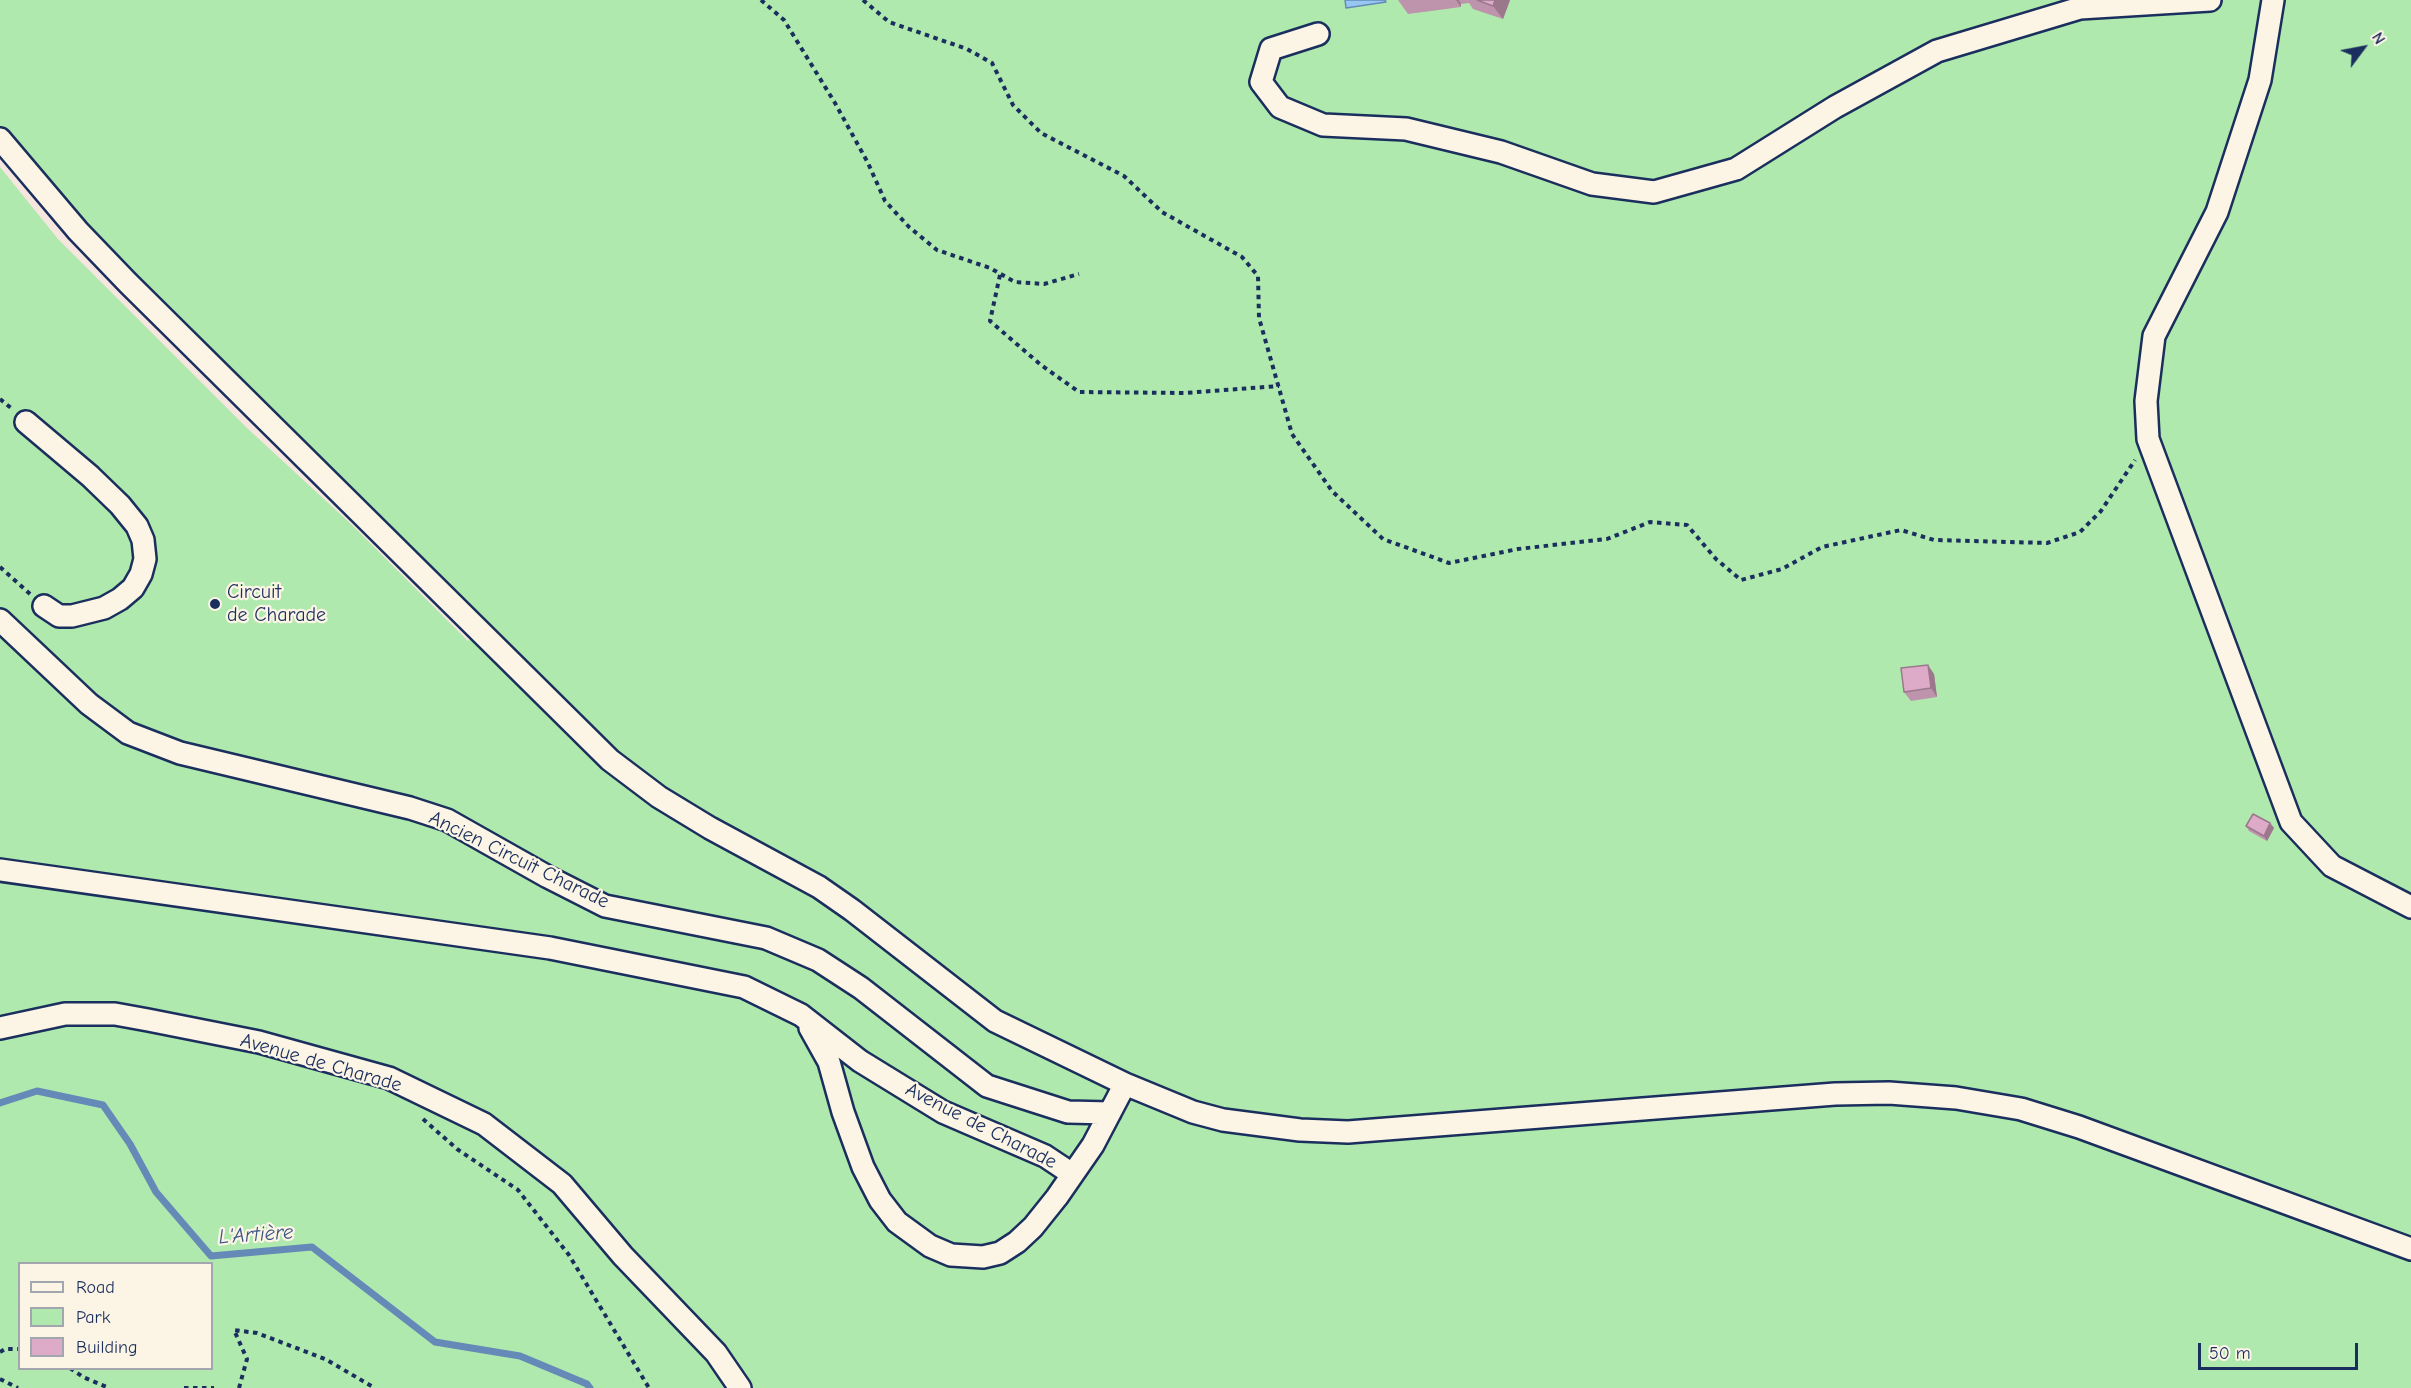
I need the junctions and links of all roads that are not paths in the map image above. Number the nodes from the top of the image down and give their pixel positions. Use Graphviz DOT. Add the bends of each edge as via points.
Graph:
graph roads {
  1 [pos="2210,0"];
  2 [pos="2272,0"];
  3 [pos="1318,33"];
  4 [pos="0,139"];
  5 [pos="26,422"];
  6 [pos="44,606"];
  7 [pos="0,620"];
  8 [pos="0,870"];
  9 [pos="2411,906"];
  10 [pos="801,1015"];
  11 [pos="0,1028"];
  12 [pos="1125,1084"];
  13 [pos="1110,1113"];
  14 [pos="1072,1174"];
  15 [pos="2411,1249"];
  16 [pos="740,1388"];
  1 -- 3 [label="street" via="2080,8 1937,51 1834,106 1736,169 1654,192 1593,184 1501,152 1406,129 1323,125 1280,107 1261,82 1271,50"];
  2 -- 9 [label="street" via="2260,80 2217,212 2154,336 2146,400 2148,439 2291,822 2332,867"];
  4 -- 12 [label="street" via="128,284 610,760 659,797 819,887 995,1021"];
  5 -- 6 [label="street" via="105,491 136,526 143,540 145,559 133,588 104,609 59,616"];
  7 -- 13 [label="street, Ancien Circuit Charade" via="89,704 128,733 180,753 447,820 606,906 766,938 818,960 861,988 987,1086 1068,1112"];
  8 -- 10 [label="street, Avenue de Charade" via="550,948 744,987"];
  10 -- 14 [label="street, Avenue de Charade" via="860,1061 943,1112 1045,1156"];
  10 -- 14 [label="street, Avenue de Charade" via="829,1062 863,1167 880,1200 897,1222 930,1246 968,1257 1000,1253 1033,1227"];
  11 -- 16 [label="street, Avenue de Charade" via="65,1014 115,1014 259,1042 389,1078 484,1124 562,1184 623,1256 716,1353"];
  12 -- 13 [label="street, Avenue de Charade"];
  12 -- 15 [label="street" via="1223,1120 1348,1132 1835,1094 1900,1093 1956,1098 2020,1109 2079,1128"];
  13 -- 14 [label="street, Avenue de Charade"];
}
